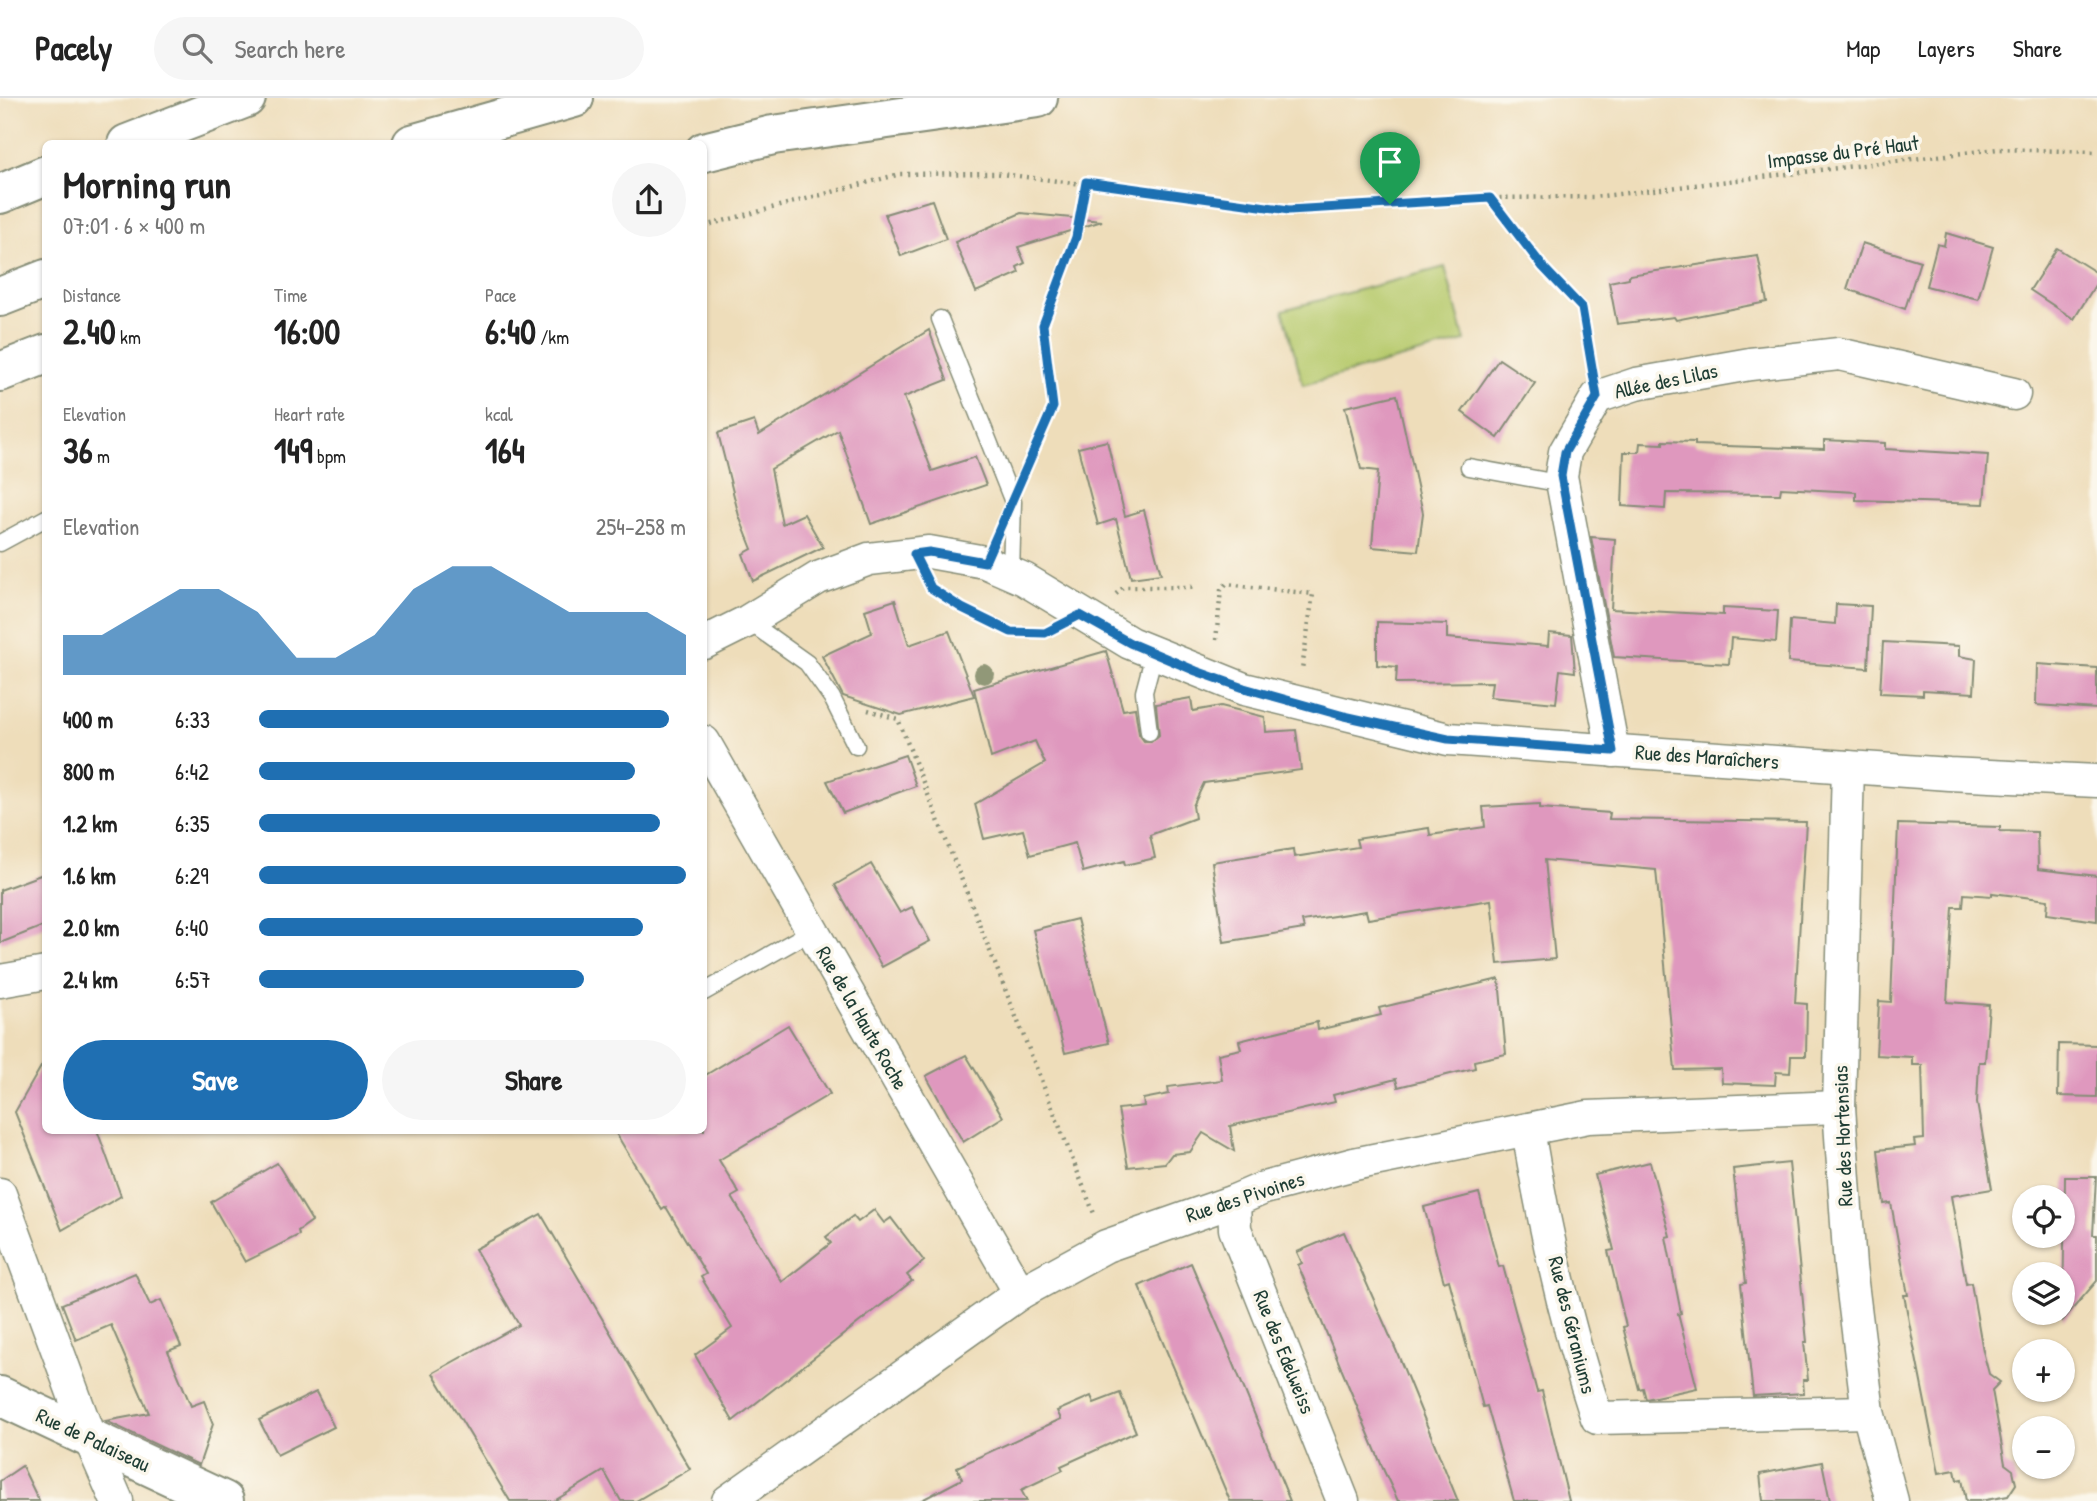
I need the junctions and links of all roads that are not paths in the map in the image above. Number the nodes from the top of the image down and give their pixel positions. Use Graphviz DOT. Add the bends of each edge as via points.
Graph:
graph roads {
  1 [pos="246,98"];
  2 [pos="574,98"];
  3 [pos="1038,98"];
  4 [pos="137,140"];
  5 [pos="426,140"];
  6 [pos="707,151"];
  7 [pos="42,177"];
  8 [pos="0,194"];
  9 [pos="42,281"];
  10 [pos="0,297"];
  11 [pos="940,319"];
  12 [pos="42,356"];
  13 [pos="0,372"];
  14 [pos="2014,394"];
  15 [pos="1469,467"];
  16 [pos="1563,484"];
  17 [pos="42,520"];
  18 [pos="0,543"];
  19 [pos="1011,573"];
  20 [pos="748,621"];
  21 [pos="707,642"];
  22 [pos="1154,654"];
  23 [pos="1149,732"];
  24 [pos="856,746"];
  25 [pos="707,747"];
  26 [pos="1613,751"];
  27 [pos="1848,767"];
  28 [pos="2097,781"];
  29 [pos="812,931"];
  30 [pos="42,974"];
  31 [pos="0,981"];
  32 [pos="707,990"];
  33 [pos="1839,1107"];
  34 [pos="1528,1130"];
  35 [pos="0,1194"];
  36 [pos="1234,1201"];
  37 [pos="1020,1293"];
  38 [pos="0,1396"];
  39 [pos="1868,1412"];
  40 [pos="89,1439"];
  41 [pos="117,1501"];
  42 [pos="224,1501"];
  43 [pos="728,1501"];
  44 [pos="1343,1501"];
  45 [pos="1892,1501"];
  1 -- 4 [label="main road"];
  2 -- 5 [label="main road"];
  3 -- 6 [label="main road" via="773,135"];
  7 -- 8 [label="main road"];
  9 -- 10 [label="main road"];
  11 -- 19 [label="lane" via="1013,502"];
  12 -- 13 [label="main road"];
  14 -- 16 [label="street, Allée des Lilas" via="1839,354 1636,384 1597,397 1565,452"];
  15 -- 16 [label="lane"];
  16 -- 26 [label="street, Allée des Lilas"];
  17 -- 18 [label="lane"];
  19 -- 20 [label="street, Rue des Maraîchers" via="985,562 929,552 869,559 818,578"];
  19 -- 22 [label="street, Rue des Maraîchers"];
  20 -- 21 [label="street, Rue des Maraîchers"];
  20 -- 24 [label="lane" via="807,663 832,698"];
  22 -- 23 [label="lane" via="1144,692"];
  22 -- 26 [label="street, Rue des Maraîchers" via="1244,688 1448,739"];
  25 -- 29 [label="street, Rue de la Haute Roche"];
  26 -- 27 [label="street, Rue des Maraîchers"];
  27 -- 28 [label="street, Rue des Maraîchers"];
  27 -- 33 [label="street, Rue des Hortensias"];
  29 -- 32 [label="lane"];
  29 -- 37 [label="street, Rue de la Haute Roche"];
  30 -- 31 [label="street"];
  33 -- 34 [label="street, Rue des Pivoines" via="1600,1116"];
  33 -- 39 [label="street, Rue des Hortensias" via="1850,1267"];
  34 -- 36 [label="street, Rue des Pivoines" via="1354,1164 1264,1188"];
  34 -- 39 [label="street, Rue des Géraniums" via="1574,1343 1597,1418"];
  35 -- 40 [label="street"];
  36 -- 37 [label="street, Rue des Pivoines" via="1106,1246"];
  36 -- 44 [label="street, Rue des Edelweiss" via="1235,1229"];
  37 -- 43 [label="street, Rue des Pivoines"];
  38 -- 40 [label="main road, Rue de Palaiseau"];
  39 -- 45 [label="street, Rue des Hortensias"];
  40 -- 41 [label="street"];
  40 -- 42 [label="main road, Rue de Palaiseau"];
}
